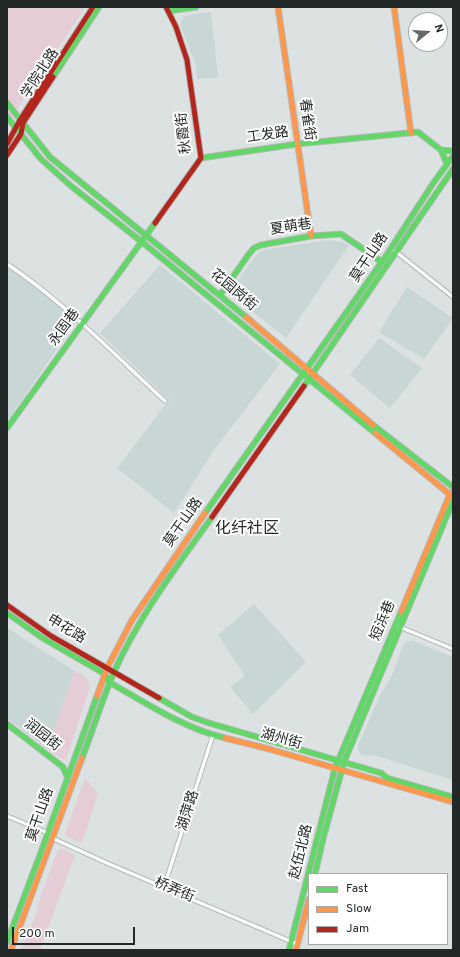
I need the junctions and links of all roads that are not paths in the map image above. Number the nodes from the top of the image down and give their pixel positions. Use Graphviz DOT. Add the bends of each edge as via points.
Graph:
graph roads {
  1 [pos="93,7"];
  2 [pos="99,7"];
  3 [pos="196,7"];
  4 [pos="278,7"];
  5 [pos="394,7"];
  6 [pos="168,9"];
  7 [pos="7,103"];
  8 [pos="7,117"];
  9 [pos="22,121"];
  10 [pos="15,128"];
  11 [pos="411,133"];
  12 [pos="21,134"];
  13 [pos="7,144"];
  14 [pos="297,144"];
  15 [pos="441,150"];
  16 [pos="453,151"];
  17 [pos="7,155"];
  18 [pos="453,156"];
  19 [pos="201,158"];
  20 [pos="447,164"];
  21 [pos="453,170"];
  22 [pos="146,235"];
  23 [pos="311,236"];
  24 [pos="142,242"];
  25 [pos="395,251"];
  26 [pos="382,262"];
  27 [pos="7,264"];
  28 [pos="220,295"];
  29 [pos="453,297"];
  30 [pos="82,324"];
  31 [pos="306,369"];
  32 [pos="313,373"];
  33 [pos="303,374"];
  34 [pos="309,378"];
  35 [pos="165,401"];
  36 [pos="7,428"];
  37 [pos="453,487"];
  38 [pos="452,494"];
  39 [pos="453,501"];
  40 [pos="7,605"];
  41 [pos="7,613"];
  42 [pos="395,625"];
  43 [pos="401,628"];
  44 [pos="453,649"];
  45 [pos="107,668"];
  46 [pos="114,672"];
  47 [pos="105,674"];
  48 [pos="109,682"];
  49 [pos="7,724"];
  50 [pos="213,735"];
  51 [pos="338,760"];
  52 [pos="344,762"];
  53 [pos="72,764"];
  54 [pos="63,767"];
  55 [pos="335,768"];
  56 [pos="341,770"];
  57 [pos="67,776"];
  58 [pos="400,784"];
  59 [pos="453,797"];
  60 [pos="453,802"];
  61 [pos="7,816"];
  62 [pos="48,833"];
  63 [pos="52,838"];
  64 [pos="308,873"];
  65 [pos="315,873"];
  66 [pos="308,875"];
  67 [pos="164,887"];
  68 [pos="308,903"];
  69 [pos="7,942"];
  70 [pos="291,942"];
  71 [pos="297,944"];
  72 [pos="11,950"];
  73 [pos="289,950"];
  74 [pos="296,950"];
  1 -- 9 [label="main road, 学院北路"];
  2 -- 9 [label="main road, 学院北路"];
  3 -- 6 [label="main road"];
  4 -- 14 [label="main road, 春雀街"];
  5 -- 11 [label="main road"];
  6 -- 19 [label="main road, 秋霞街" via="187,60"];
  7 -- 9 [label="main road, 花园岗街"];
  8 -- 10 [label="main road, 花园岗街"];
  9 -- 10 [label="main road, 学院北路"];
  9 -- 12 [label="main road, 学院北路"];
  9 -- 22 [label="main road, 花园岗街" via="50,157"];
  10 -- 12 [label="main road, 花园岗街"];
  10 -- 13 [label="main road, 学院北路"];
  11 -- 14 [label="main road, 工发路"];
  11 -- 15 [label="main road, 工发路" via="418,132"];
  12 -- 17 [label="main road, 学院北路"];
  12 -- 24 [label="main road, 花园岗街" via="41,159 71,186"];
  14 -- 19 [label="main road, 工发路"];
  14 -- 23 [label="main road, 春雀街"];
  15 -- 16 [label="main road"];
  15 -- 20 [label="main road, 工发路"];
  18 -- 20 [label="main road, 莫干山路"];
  19 -- 22 [label="main road, 秋霞街"];
  20 -- 26 [label="main road, 莫干山路"];
  21 -- 25 [label="main road, 莫干山路"];
  22 -- 24 [label="main road, 秋霞街"];
  22 -- 28 [label="main road, 花园岗街"];
  23 -- 26 [label="main road, 夏萌巷" via="341,234"];
  23 -- 28 [label="main road, 夏萌巷" via="254,248"];
  24 -- 30 [label="main road, 永固巷"];
  24 -- 33 [label="main road, 花园岗街"];
  25 -- 29 [label="street"];
  25 -- 32 [label="main road, 莫干山路"];
  26 -- 31 [label="main road, 莫干山路"];
  27 -- 30 [label="street" via="30,279"];
  28 -- 31 [label="main road, 花园岗街"];
  30 -- 35 [label="street"];
  30 -- 36 [label="main road, 永固巷"];
  31 -- 32 [label="main road, 花园岗街"];
  31 -- 33 [label="main road, 莫干山路"];
  32 -- 34 [label="main road, 莫干山路"];
  32 -- 37 [label="main road, 花园岗街" via="381,431"];
  33 -- 34 [label="main road, 花园岗街"];
  33 -- 45 [label="main road, 莫干山路" via="138,611"];
  34 -- 38 [label="main road, 花园岗街"];
  34 -- 46 [label="main road, 莫干山路" via="146,612"];
  38 -- 42 [label="main road, 短浜巷"];
  39 -- 43 [label="main road, 短浜巷"];
  40 -- 45 [label="main road, 申花路" via="51,636"];
  41 -- 47 [label="main road, 申花路" via="41,637"];
  42 -- 43 [label="street"];
  42 -- 51 [label="main road, 短浜巷"];
  43 -- 44 [label="street"];
  43 -- 52 [label="main road, 短浜巷"];
  45 -- 46 [label="main road, 申花路"];
  45 -- 47 [label="main road, 莫干山路"];
  46 -- 48 [label="main road, 莫干山路"];
  46 -- 51 [label="main road, 湖州街" via="198,719"];
  47 -- 48 [label="main road"];
  47 -- 53 [label="main road, 莫干山路"];
  48 -- 50 [label="main road, 湖州街" via="169,716"];
  48 -- 63 [label="main road, 莫干山路"];
  49 -- 54 [label="main road, 润园街"];
  50 -- 55 [label="main road, 湖州街"];
  50 -- 67 [label="street, 湖萍路"];
  51 -- 52 [label="main road, 湖州街"];
  51 -- 55 [label="main road, 赵伍北路"];
  52 -- 56 [label="main road, 赵伍北路"];
  52 -- 58 [label="main road, 湖州街" via="380,773"];
  53 -- 54 [label="main road, 润园街"];
  53 -- 57 [label="main road, 莫干山路"];
  54 -- 57 [label="main road, 润园街"];
  55 -- 56 [label="main road, 湖州街"];
  55 -- 64 [label="main road, 赵伍北路"];
  56 -- 58 [label="main road, 湖州街"];
  56 -- 65 [label="main road, 赵伍北路"];
  57 -- 62 [label="main road, 莫干山路"];
  58 -- 59 [label="main road, 湖州街"];
  58 -- 60 [label="main road, 湖州街"];
  61 -- 62 [label="street"];
  62 -- 69 [label="main road, 莫干山路"];
  63 -- 67 [label="street, 桥弄街"];
  63 -- 72 [label="main road, 莫干山路"];
  66 -- 70 [label="main road, 赵伍北路"];
  67 -- 70 [label="street, 桥弄街"];
  68 -- 71 [label="main road, 赵伍北路"];
  70 -- 71 [label="street, 桥弄街"];
  70 -- 73 [label="main road, 赵伍北路"];
  71 -- 74 [label="main road, 赵伍北路"];
}
